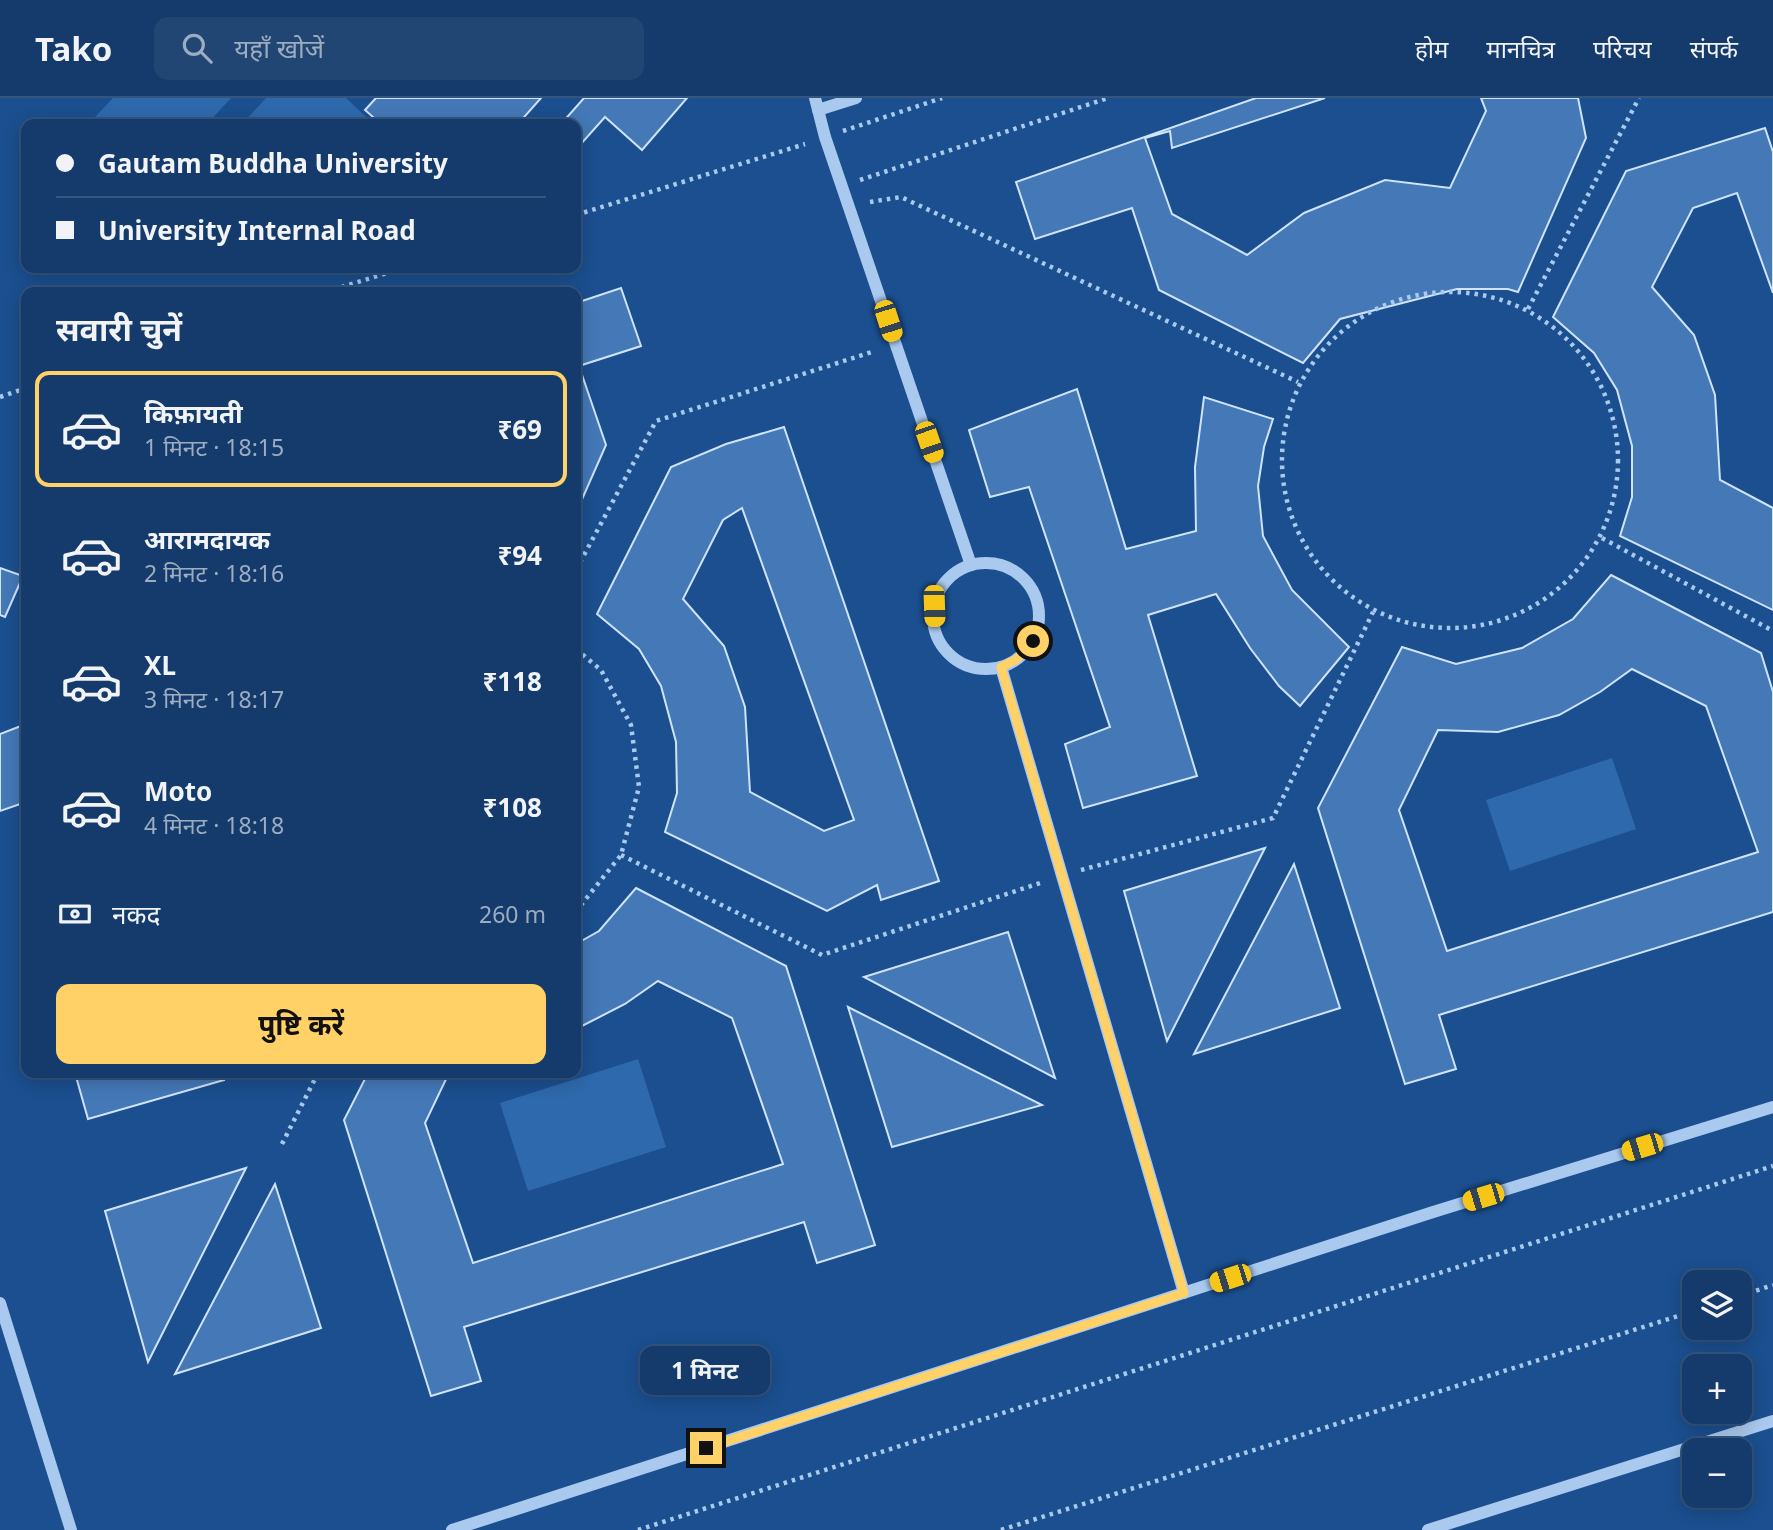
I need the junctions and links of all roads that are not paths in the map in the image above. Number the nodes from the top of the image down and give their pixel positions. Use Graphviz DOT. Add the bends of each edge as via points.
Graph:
graph roads {
  1 [pos="856,98"];
  2 [pos="817,104"];
  3 [pos="971,565"];
  4 [pos="1001,667"];
  5 [pos="1773,1107"];
  6 [pos="1184,1293"];
  7 [pos="0,1303"];
  8 [pos="1773,1422"];
  9 [pos="71,1530"];
  10 [pos="452,1530"];
  11 [pos="1428,1530"];
  1 -- 2 [label="street"];
  2 -- 3 [label="street"];
  3 -- 4 [label="street" via="953,574 939,591 935,631 943,647 961,663 980,669"];
  3 -- 4 [label="street" via="993,563 1012,569 1038,601 1033,641 1017,659"];
  4 -- 6 [label="street"];
  5 -- 6 [label="street"];
  6 -- 10 [label="street"];
  7 -- 9 [label="street"];
  8 -- 11 [label="street"];
}
